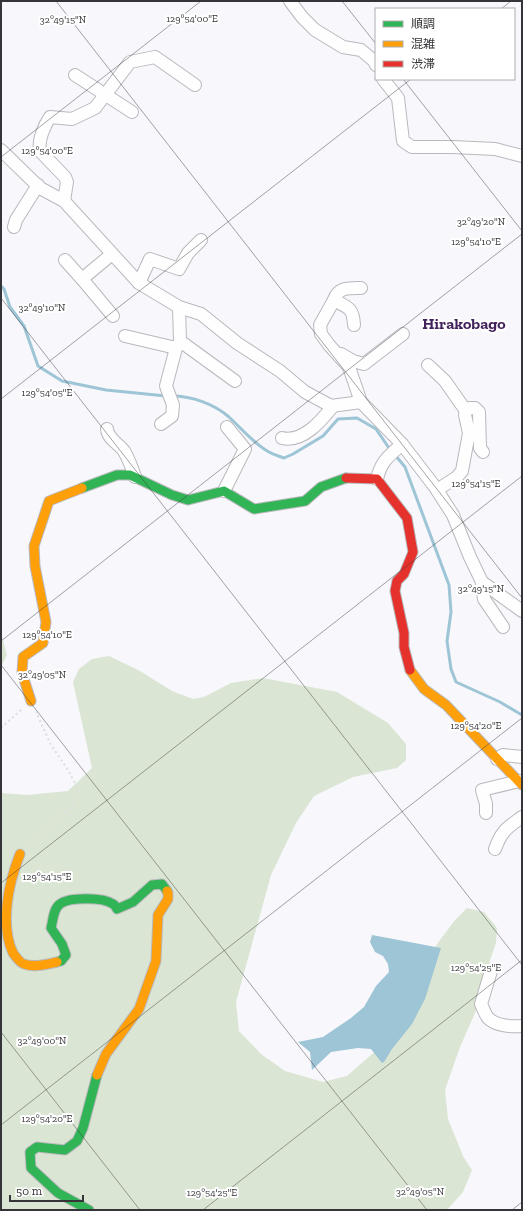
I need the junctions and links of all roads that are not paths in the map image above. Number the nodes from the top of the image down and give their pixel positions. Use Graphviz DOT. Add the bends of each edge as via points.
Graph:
graph roads {
  1 [pos="290,1"];
  2 [pos="375,63"];
  3 [pos="75,75"];
  4 [pos="384,80"];
  5 [pos="195,85"];
  6 [pos="105,94"];
  7 [pos="132,112"];
  8 [pos="1,150"];
  9 [pos="522,156"];
  10 [pos="38,185"];
  11 [pos="64,201"];
  12 [pos="14,227"];
  13 [pos="201,240"];
  14 [pos="112,254"];
  15 [pos="65,260"];
  16 [pos="82,279"];
  17 [pos="139,283"];
  18 [pos="361,288"];
  19 [pos="334,300"];
  20 [pos="179,307"];
  21 [pos="113,316"];
  22 [pos="354,325"];
  23 [pos="403,334"];
  24 [pos="125,336"];
  25 [pos="178,344"];
  26 [pos="336,353"];
  27 [pos="428,365"];
  28 [pos="235,381"];
  29 [pos="360,402"];
  30 [pos="333,406"];
  31 [pos="466,411"];
  32 [pos="161,424"];
  33 [pos="227,427"];
  34 [pos="106,429"];
  35 [pos="282,438"];
  36 [pos="400,446"];
  37 [pos="483,452"];
  38 [pos="135,477"];
  39 [pos="377,479"];
  40 [pos="437,490"];
  41 [pos="224,491"];
  42 [pos="482,582"];
  43 [pos="522,611"];
  44 [pos="503,627"];
  45 [pos="31,701"];
  46 [pos="522,757"];
  47 [pos="497,759"];
  48 [pos="520,783"];
  49 [pos="486,813"];
  50 [pos="522,817"];
  51 [pos="495,849"];
  52 [pos="20,854"];
  53 [pos="491,971"];
  54 [pos="522,1026"];
  55 [pos="89,1210"];
  1 -- 2 [label="street" via="315,30 343,47 361,50"];
  3 -- 6 [label="street"];
  4 -- 9 [label="street" via="398,98 404,141 412,147 495,149"];
  5 -- 6 [label="street" via="155,57 130,62"];
  6 -- 7 [label="street"];
  6 -- 11 [label="street" via="95,108 72,119 50,117 45,124 40,151 65,177 67,182"];
  8 -- 10 [label="street"];
  10 -- 11 [label="street"];
  10 -- 12 [label="street"];
  11 -- 14 [label="street"];
  13 -- 17 [label="street" via="188,253 179,269 150,259"];
  14 -- 16 [label="street"];
  14 -- 17 [label="street"];
  15 -- 16 [label="street"];
  16 -- 21 [label="street"];
  17 -- 20 [label="street"];
  18 -- 19 [label="street" via="340,290"];
  19 -- 22 [label="street" via="350,308"];
  19 -- 26 [label="street" via="320,325 321,334"];
  20 -- 25 [label="street"];
  20 -- 30 [label="street" via="201,314 306,392"];
  23 -- 26 [label="street" via="364,364"];
  24 -- 25 [label="street"];
  25 -- 28 [label="street"];
  25 -- 32 [label="street" via="166,386 173,405 172,416"];
  26 -- 29 [label="street" via="349,367"];
  27 -- 31 [label="street" via="446,381"];
  29 -- 30 [label="street"];
  29 -- 36 [label="street"];
  30 -- 35 [label="street" via="319,423 297,438"];
  31 -- 37 [label="street" via="475,408 479,412 480,448"];
  31 -- 40 [label="street" via="469,433 462,470 457,477"];
  33 -- 41 [label="street" via="245,448"];
  34 -- 38 [label="street" via="123,450"];
  36 -- 39 [label="street" via="379,468"];
  36 -- 40 [label="street"];
  38 -- 41 [label="street" via="188,500"];
  38 -- 45 [label="street" via="117,475 49,501 34,546 35,566 46,622 42,643 23,657 22,673"];
  39 -- 41 [label="street" via="346,478 321,487 305,500 254,509"];
  39 -- 47 [label="street" via="407,518 413,552 404,574 397,581 395,591 409,669 424,688 446,705"];
  40 -- 42 [label="street" via="453,515"];
  42 -- 43 [label="street"];
  42 -- 44 [label="street" via="484,599"];
  46 -- 47 [label="street" via="503,754"];
  47 -- 48 [label="street"];
  48 -- 49 [label="street" via="482,790"];
  50 -- 51 [label="street" via="504,830"];
  52 -- 55 [label="street" via="7,888 3,934 13,954 23,964 34,966 61,961 66,955 65,947 51,928 59,905 67,901 91,899 114,904 117,909 133,902 152,885 162,884 168,893 168,899 158,915 156,961 150,980 139,1009 106,1054 97,1073 83,1128 77,1141 65,1150 37,1147 30,1152 31,1168 58,1193"];
  53 -- 54 [label="street" via="481,1004 488,1018 497,1024"];
}
